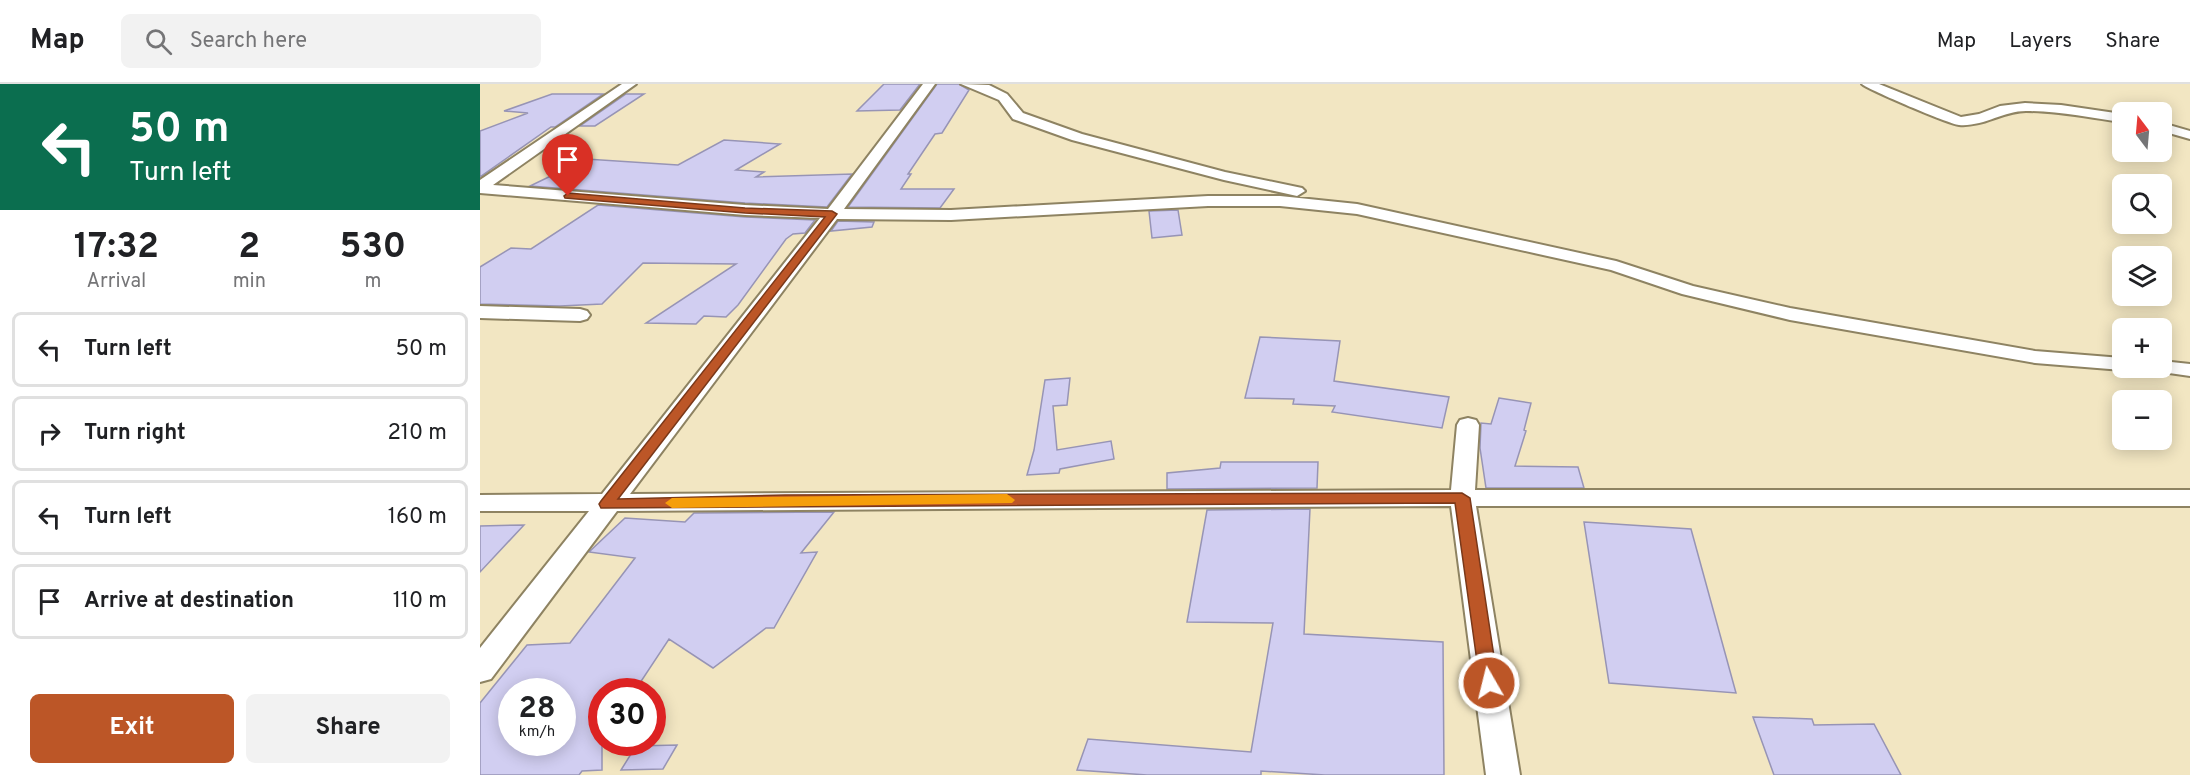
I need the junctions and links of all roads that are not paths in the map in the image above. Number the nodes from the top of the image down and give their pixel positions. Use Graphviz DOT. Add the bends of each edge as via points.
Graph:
graph roads {
  1 [pos="630,84"];
  2 [pos="929,84"];
  3 [pos="967,84"];
  4 [pos="1868,84"];
  5 [pos="2112,117"];
  6 [pos="2172,130"];
  7 [pos="2190,135"];
  8 [pos="480,188"];
  9 [pos="1356,208"];
  10 [pos="832,214"];
  11 [pos="480,312"];
  12 [pos="580,315"];
  13 [pos="2112,363"];
  14 [pos="2172,368"];
  15 [pos="2190,370"];
  16 [pos="1468,425"];
  17 [pos="1462,498"];
  18 [pos="2190,498"];
  19 [pos="480,503"];
  20 [pos="606,504"];
  21 [pos="480,670"];
  22 [pos="1503,775"];
  1 -- 8 [label="street"];
  2 -- 10 [label="street"];
  3 -- 9 [label="street" via="1003,97 1018,116 1077,137"];
  4 -- 5 [label="street" via="1960,121 2025,107"];
  6 -- 7 [label="street"];
  8 -- 10 [label="street"];
  9 -- 10 [label="street" via="1280,201 1208,201 974,214"];
  9 -- 13 [label="street" via="1616,266 1688,290 1790,314 2035,357"];
  10 -- 20 [label="street"];
  11 -- 12 [label="street"];
  14 -- 15 [label="street"];
  16 -- 17 [label="street"];
  17 -- 18 [label="street"];
  17 -- 20 [label="street"];
  17 -- 22 [label="street"];
  19 -- 20 [label="street"];
  20 -- 21 [label="street"];
}
